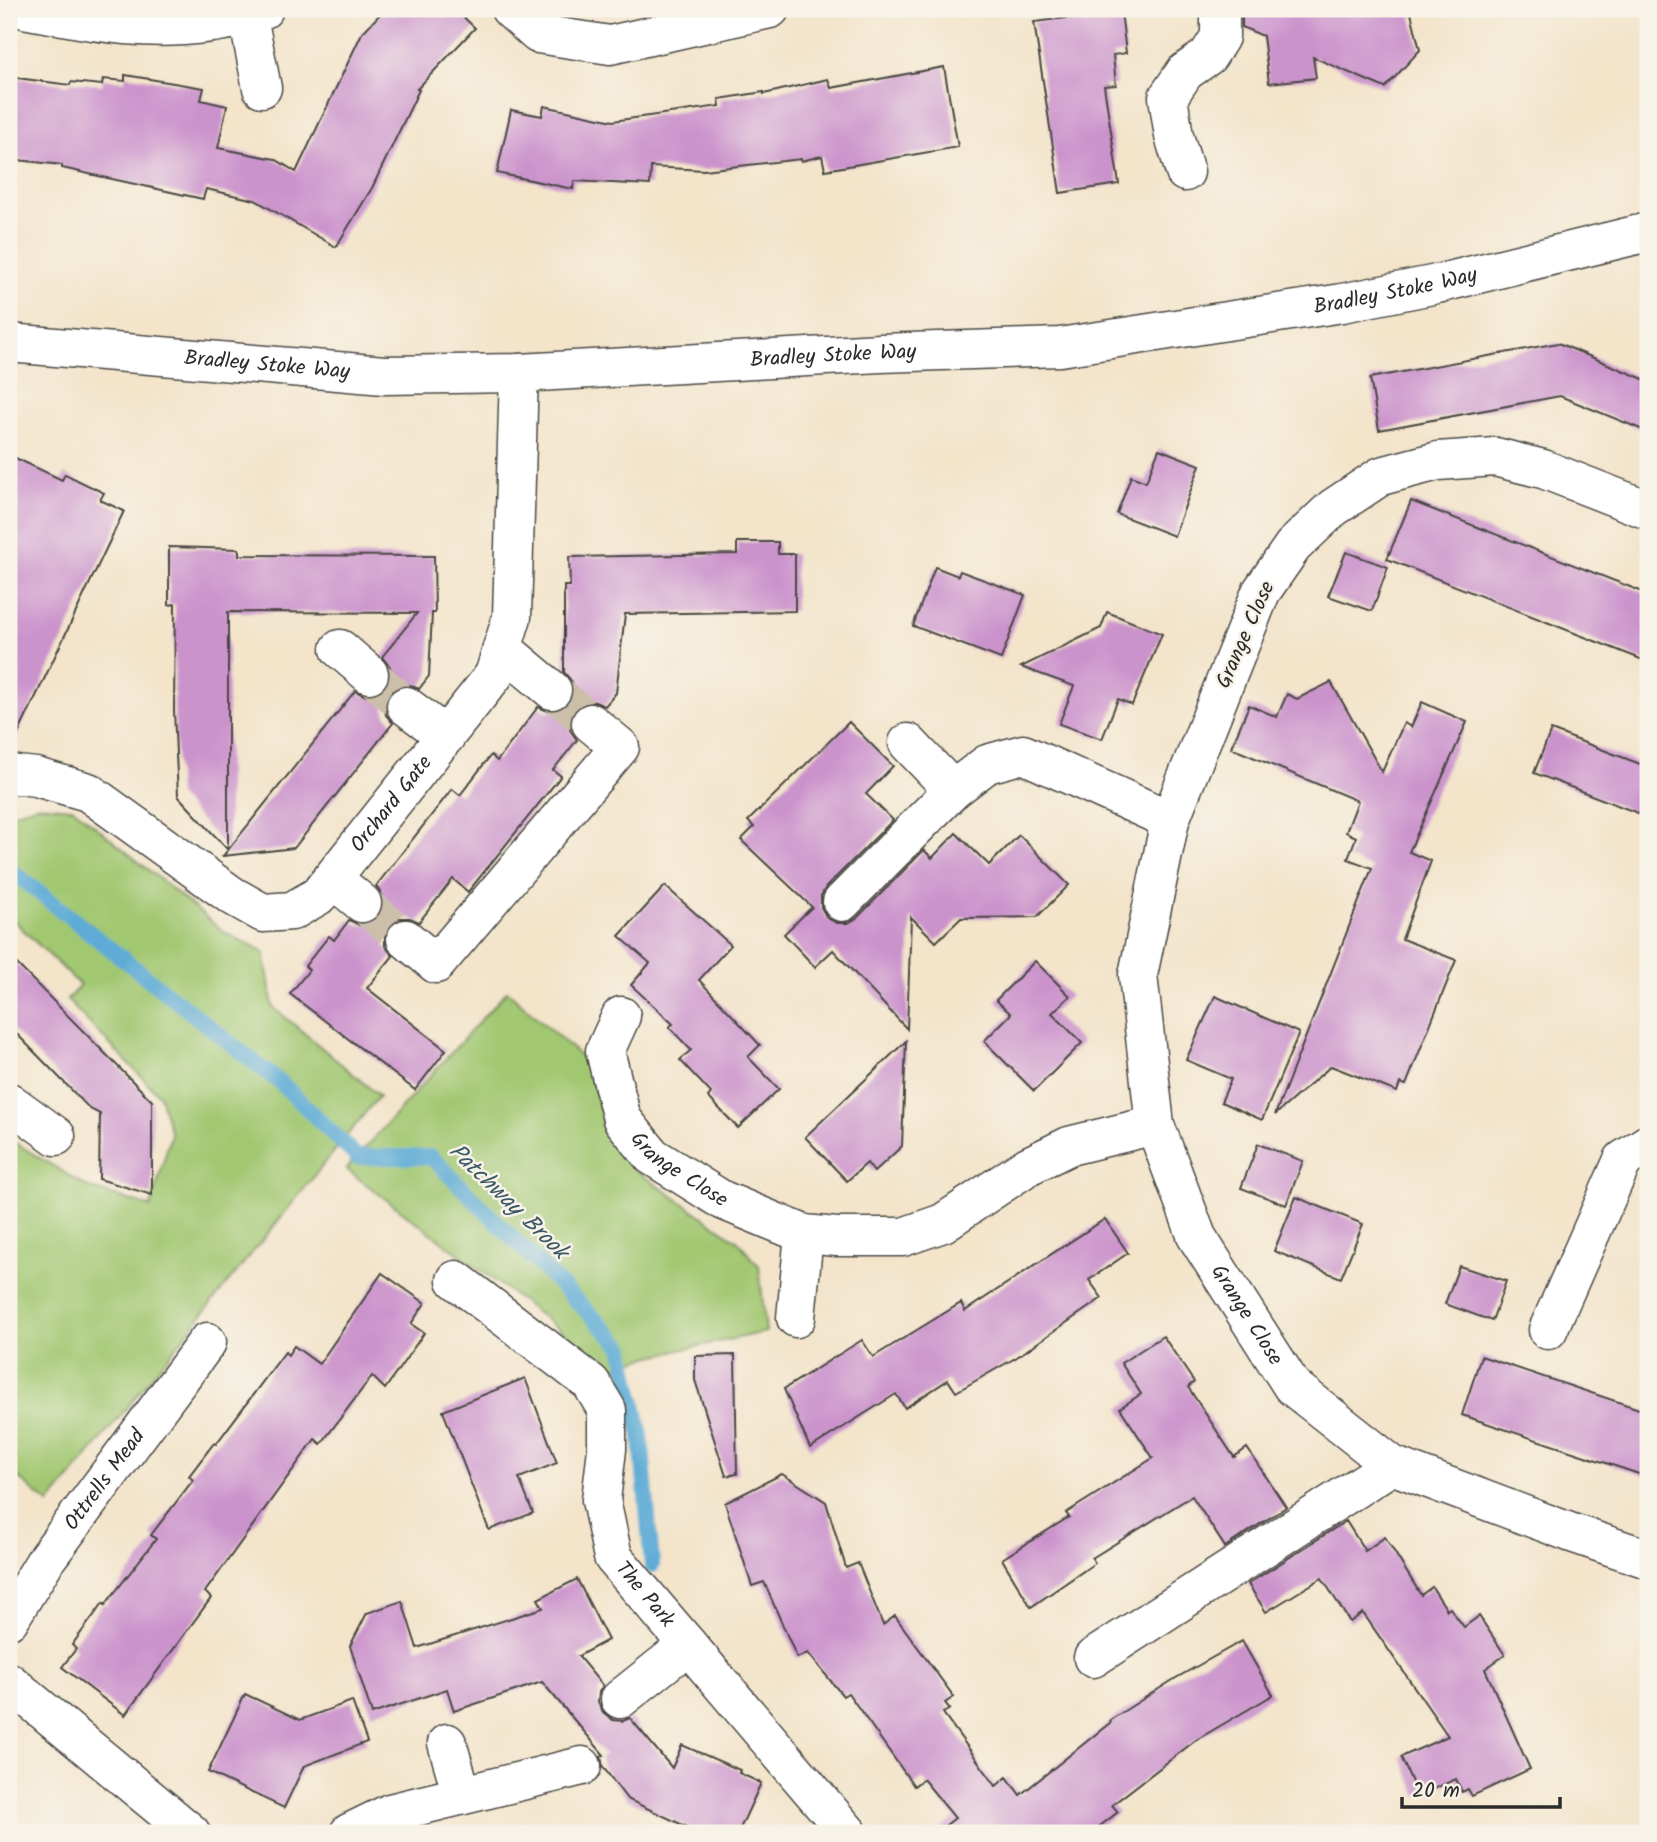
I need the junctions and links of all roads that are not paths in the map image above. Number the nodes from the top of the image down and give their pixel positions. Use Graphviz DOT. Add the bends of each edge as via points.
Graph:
graph roads {
  1 [pos="24,9"];
  2 [pos="510,9"];
  3 [pos="770,9"];
  4 [pos="1220,9"];
  5 [pos="256,13"];
  6 [pos="261,88"];
  7 [pos="1185,172"];
  8 [pos="1648,232"];
  9 [pos="9,342"];
  10 [pos="519,373"];
  11 [pos="1648,510"];
  12 [pos="502,648"];
  13 [pos="340,649"];
  14 [pos="369,674"];
  15 [pos="552,690"];
  16 [pos="406,706"];
  17 [pos="591,723"];
  18 [pos="446,736"];
  19 [pos="908,743"];
  20 [pos="9,774"];
  21 [pos="953,790"];
  22 [pos="1170,820"];
  23 [pos="333,879"];
  24 [pos="842,902"];
  25 [pos="362,903"];
  26 [pos="406,939"];
  27 [pos="621,1016"];
  28 [pos="9,1102"];
  29 [pos="1155,1125"];
  30 [pos="56,1136"];
  31 [pos="1648,1144"];
  32 [pos="804,1234"];
  33 [pos="456,1280"];
  34 [pos="796,1318"];
  35 [pos="1548,1330"];
  36 [pos="207,1342"];
  37 [pos="1392,1465"];
  38 [pos="1648,1559"];
  39 [pos="9,1620"];
  40 [pos="688,1645"];
  41 [pos="1093,1658"];
  42 [pos="9,1682"];
  43 [pos="620,1699"];
  44 [pos="447,1743"];
  45 [pos="582,1766"];
  46 [pos="462,1795"];
  47 [pos="191,1833"];
  48 [pos="348,1833"];
  49 [pos="848,1833"];
  1 -- 5 [label="street" via="112,25 178,27"];
  2 -- 3 [label="street" via="538,34 610,45"];
  4 -- 7 [label="street" via="1220,37 1208,56 1185,72 1168,97"];
  5 -- 6 [label="street"];
  8 -- 10 [label="street, Bradley Stoke Way" via="1342,303 1060,347"];
  9 -- 10 [label="street, Bradley Stoke Way" via="384,375"];
  10 -- 12 [label="street, Orchard Gate" via="513,617"];
  11 -- 22 [label="street, Grange Close" via="1544,469 1495,457 1438,461 1381,476 1333,508 1293,546 1261,592"];
  12 -- 15 [label="street"];
  12 -- 18 [label="street, Orchard Gate" via="494,675"];
  13 -- 14 [label="street"];
  16 -- 18 [label="street"];
  17 -- 26 [label="street" via="620,747 436,964"];
  18 -- 23 [label="street, Orchard Gate"];
  19 -- 21 [label="street"];
  20 -- 23 [label="street, Orchard Gate" via="88,792 262,913 292,911 318,896"];
  21 -- 22 [label="street" via="987,764 1023,754"];
  21 -- 24 [label="street"];
  22 -- 29 [label="street, Grange Close" via="1138,975"];
  23 -- 25 [label="street"];
  27 -- 32 [label="street, Grange Close" via="605,1051 622,1119 652,1156 722,1200"];
  28 -- 30 [label="street"];
  29 -- 32 [label="street, Grange Close" via="1069,1146 1028,1166 943,1223 903,1237"];
  29 -- 37 [label="street, Grange Close" via="1197,1237 1292,1386"];
  31 -- 35 [label="street" via="1623,1160"];
  32 -- 34 [label="street"];
  33 -- 40 [label="street, The Park" via="591,1383 607,1410 601,1500 613,1557"];
  36 -- 39 [label="street, Ottrells Mead" via="47,1558"];
  37 -- 38 [label="street, Grange Close"];
  37 -- 41 [label="street"];
  40 -- 43 [label="street"];
  40 -- 49 [label="street, The Park"];
  42 -- 47 [label="street"];
  44 -- 46 [label="street"];
  45 -- 46 [label="street"];
  46 -- 48 [label="street" via="390,1813"];
}
